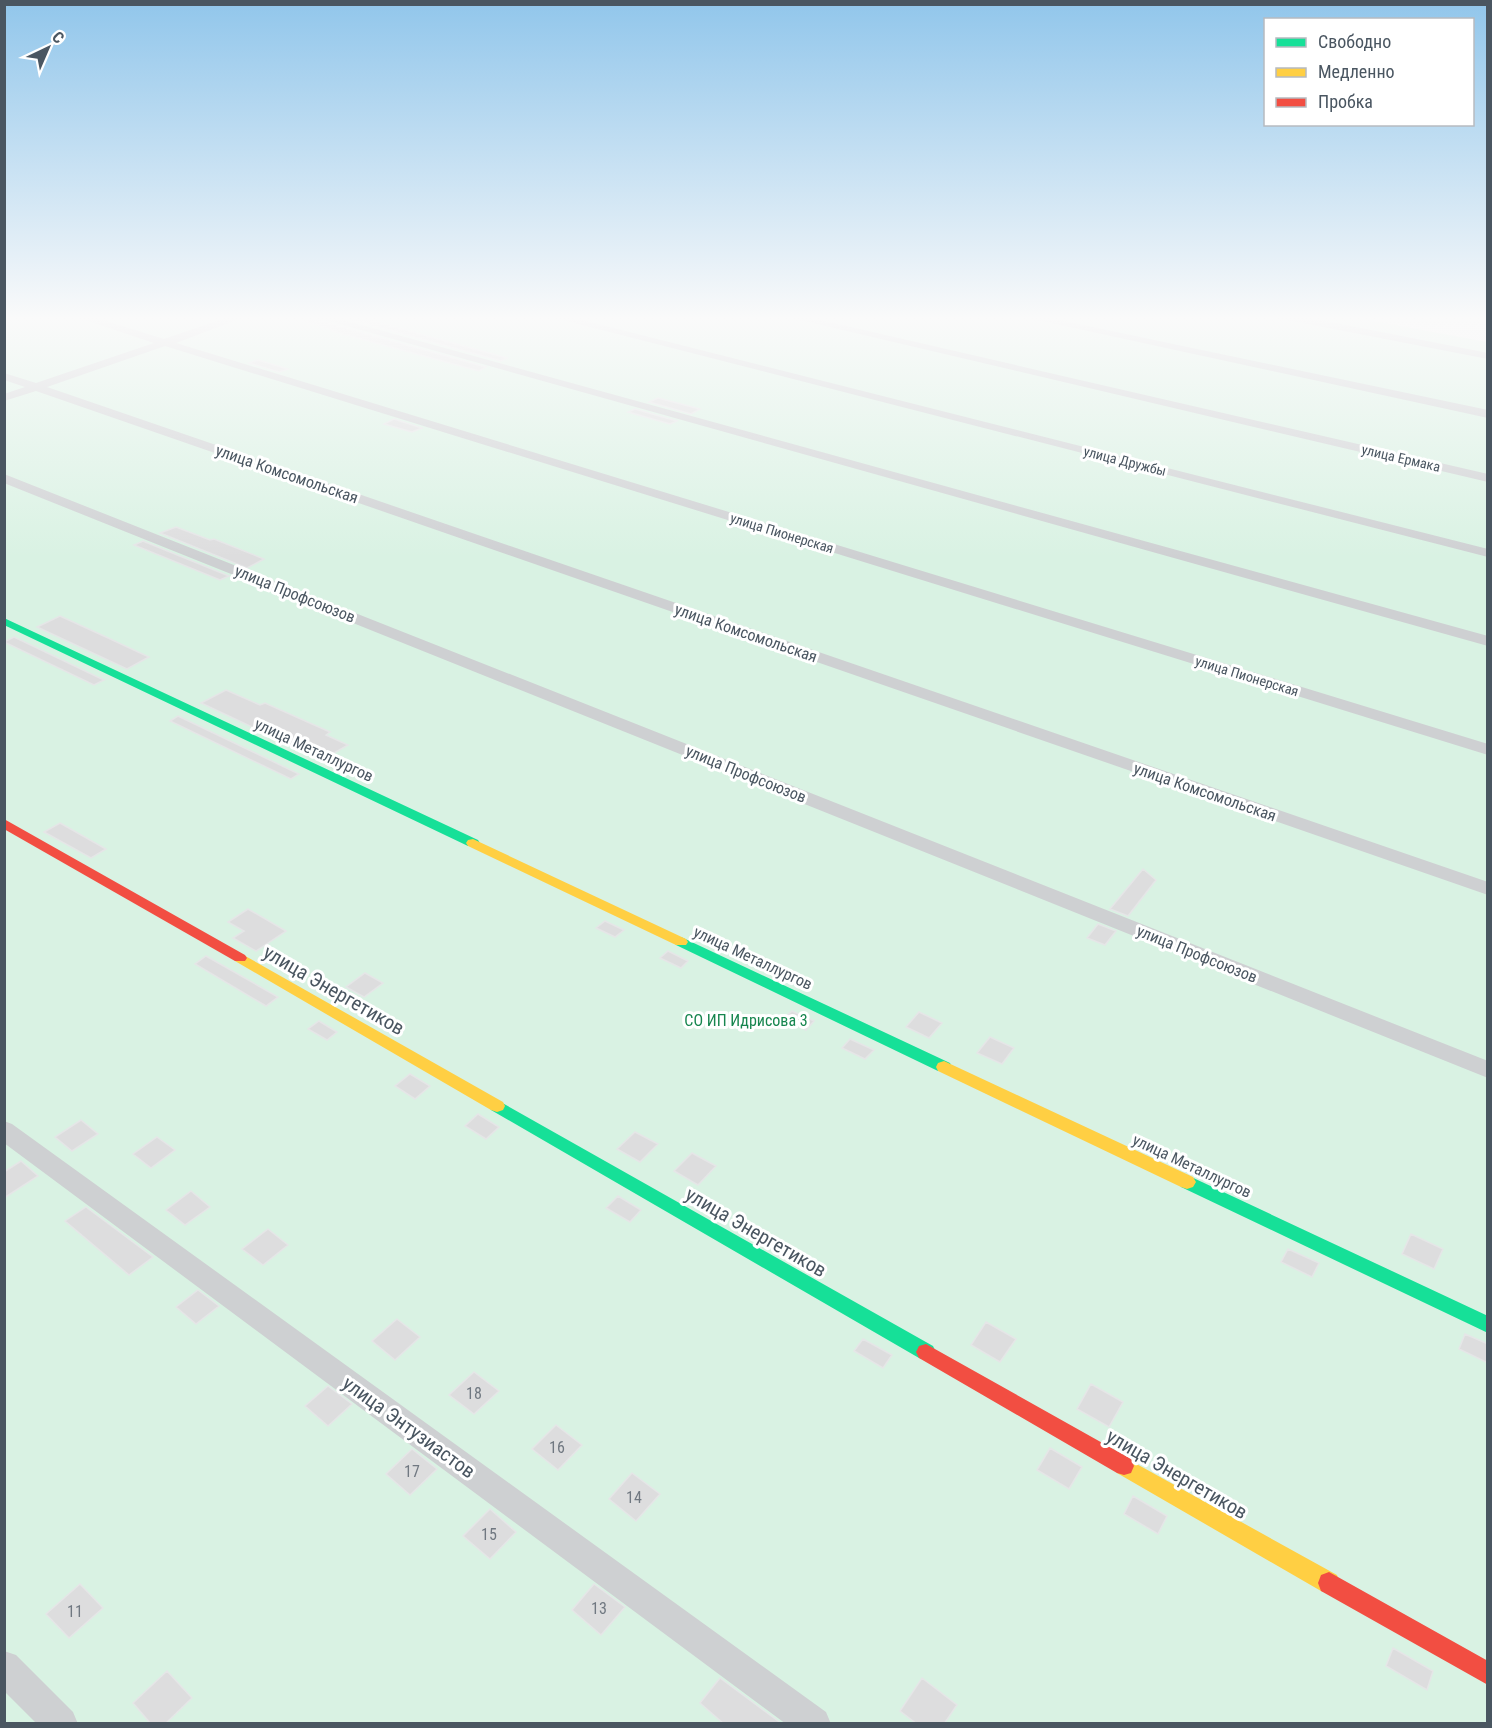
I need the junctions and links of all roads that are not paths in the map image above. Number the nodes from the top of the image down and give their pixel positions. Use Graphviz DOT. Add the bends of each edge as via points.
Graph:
graph roads {
  1 [pos="64,397"];
  2 [pos="338,397"];
  3 [pos="608,397"];
  4 [pos="870,397"];
  5 [pos="1136,397"];
  6 [pos="1406,397"];
  7 [pos="1488,414"];
  8 [pos="4,478"];
  9 [pos="1488,478"];
  10 [pos="1488,553"];
  11 [pos="4,621"];
  12 [pos="1488,640"];
  13 [pos="1488,750"];
  14 [pos="4,823"];
  15 [pos="1488,889"];
  16 [pos="1488,1070"];
  17 [pos="4,1130"];
  18 [pos="1488,1325"];
  19 [pos="4,1667"];
  20 [pos="1488,1674"];
  21 [pos="61,1724"];
  22 [pos="814,1724"];
  1 -- 15 [label="street, улица Комсомольская"];
  2 -- 13 [label="street, улица Пионерская"];
  3 -- 12 [label="street"];
  4 -- 10 [label="street, улица Дружбы"];
  5 -- 9 [label="street, улица Ермака"];
  6 -- 7 [label="street"];
  8 -- 16 [label="street, улица Профсоюзов"];
  11 -- 18 [label="street, улица Металлургов"];
  14 -- 20 [label="street, улица Энергетиков"];
  17 -- 22 [label="street, улица Энтузиастов"];
  19 -- 21 [label="street"];
}
